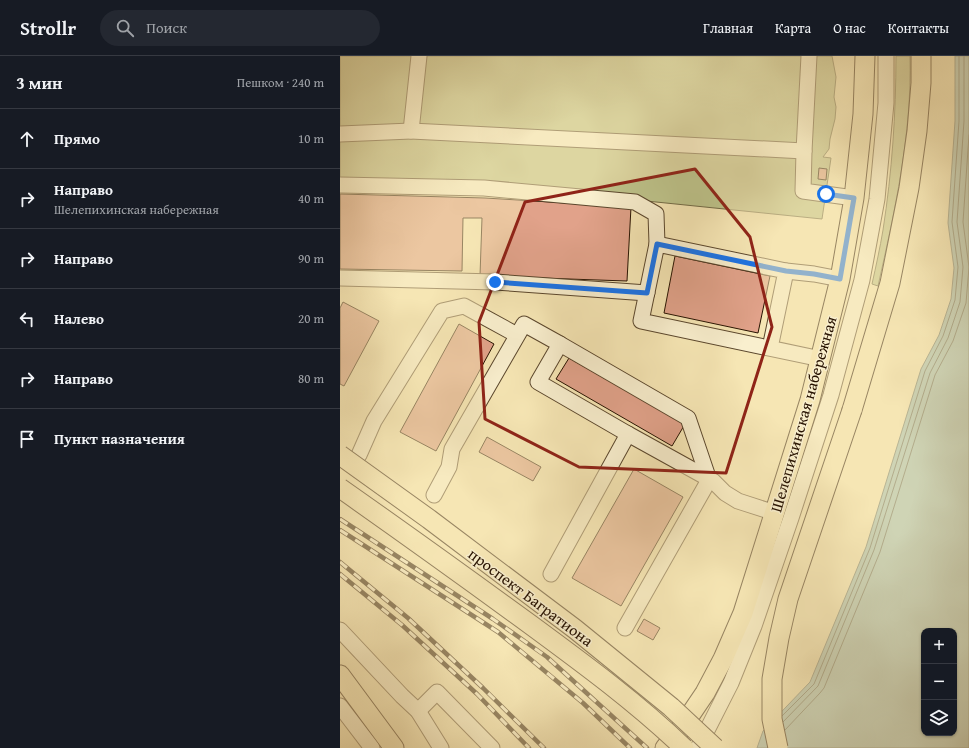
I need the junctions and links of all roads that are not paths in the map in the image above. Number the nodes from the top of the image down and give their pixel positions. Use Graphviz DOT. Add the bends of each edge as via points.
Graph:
graph roads {
  1 [pos="419,56"];
  2 [pos="809,56"];
  3 [pos="865,56"];
  4 [pos="886,56"];
  5 [pos="921,56"];
  6 [pos="411,131"];
  7 [pos="340,134"];
  8 [pos="804,151"];
  9 [pos="340,185"];
  10 [pos="854,198"];
  11 [pos="657,244"];
  12 [pos="786,271"];
  13 [pos="340,278"];
  14 [pos="840,279"];
  15 [pos="647,293"];
  16 [pos="517,335"];
  17 [pos="560,344"];
  18 [pos="770,348"];
  19 [pos="821,359"];
  20 [pos="628,434"];
  21 [pos="359,454"];
  22 [pos="340,455"];
  23 [pos="709,480"];
  24 [pos="340,488"];
  25 [pos="434,495"];
  26 [pos="775,513"];
  27 [pos="551,574"];
  28 [pos="624,628"];
  29 [pos="340,630"];
  30 [pos="340,675"];
  31 [pos="340,706"];
  32 [pos="418,712"];
  33 [pos="372,748"];
  34 [pos="394,748"];
  35 [pos="441,748"];
  36 [pos="492,748"];
  37 [pos="665,748"];
  38 [pos="684,748"];
  39 [pos="698,748"];
  40 [pos="715,748"];
  41 [pos="778,748"];
  1 -- 6 [label="street"];
  2 -- 8 [label="street"];
  3 -- 10 [label="main road, Шелепихинская набережная" via="863,114"];
  4 -- 39 [label="street, Шелепихинская набережная" via="886,103 877,199 862,280 831,395 754,626 731,683"];
  5 -- 41 [label="main road, bridge" via="917,131 909,188 890,283 852,410 788,599 779,638 772,679 772,719"];
  6 -- 7 [label="street"];
  6 -- 8 [label="street"];
  8 -- 10 [label="street" via="803,191"];
  9 -- 11 [label="street" via="484,188 635,202 656,214"];
  10 -- 14 [label="main road, Шелепихинская набережная"];
  11 -- 12 [label="street"];
  11 -- 15 [label="street"];
  12 -- 14 [label="street"];
  12 -- 18 [label="street"];
  13 -- 15 [label="street" via="495,282"];
  14 -- 19 [label="main road, Шелепихинская набережная"];
  15 -- 18 [label="street" via="641,321"];
  16 -- 17 [label="street" via="524,324"];
  16 -- 21 [label="street" via="464,306 442,311 374,421"];
  16 -- 25 [label="street" via="452,449 449,467"];
  17 -- 20 [label="street" via="538,382"];
  17 -- 23 [label="street" via="688,418"];
  18 -- 19 [label="street"];
  19 -- 26 [label="main road, Шелепихинская набережная"];
  20 -- 23 [label="street"];
  20 -- 27 [label="street"];
  22 -- 40 [label="main road, проспект Багратиона, bridge" via="574,629 671,707"];
  23 -- 26 [label="street" via="738,502"];
  23 -- 28 [label="street"];
  24 -- 38 [label="main road, проспект Багратиона, bridge" via="569,652 657,722"];
  26 -- 37 [label="main road, Шелепихинская набережная" via="743,613 723,659 696,706"];
  29 -- 32 [label="street"];
  30 -- 34 [label="main road"];
  31 -- 33 [label="street"];
  32 -- 35 [label="street"];
  32 -- 36 [label="street" via="437,692"];
}
